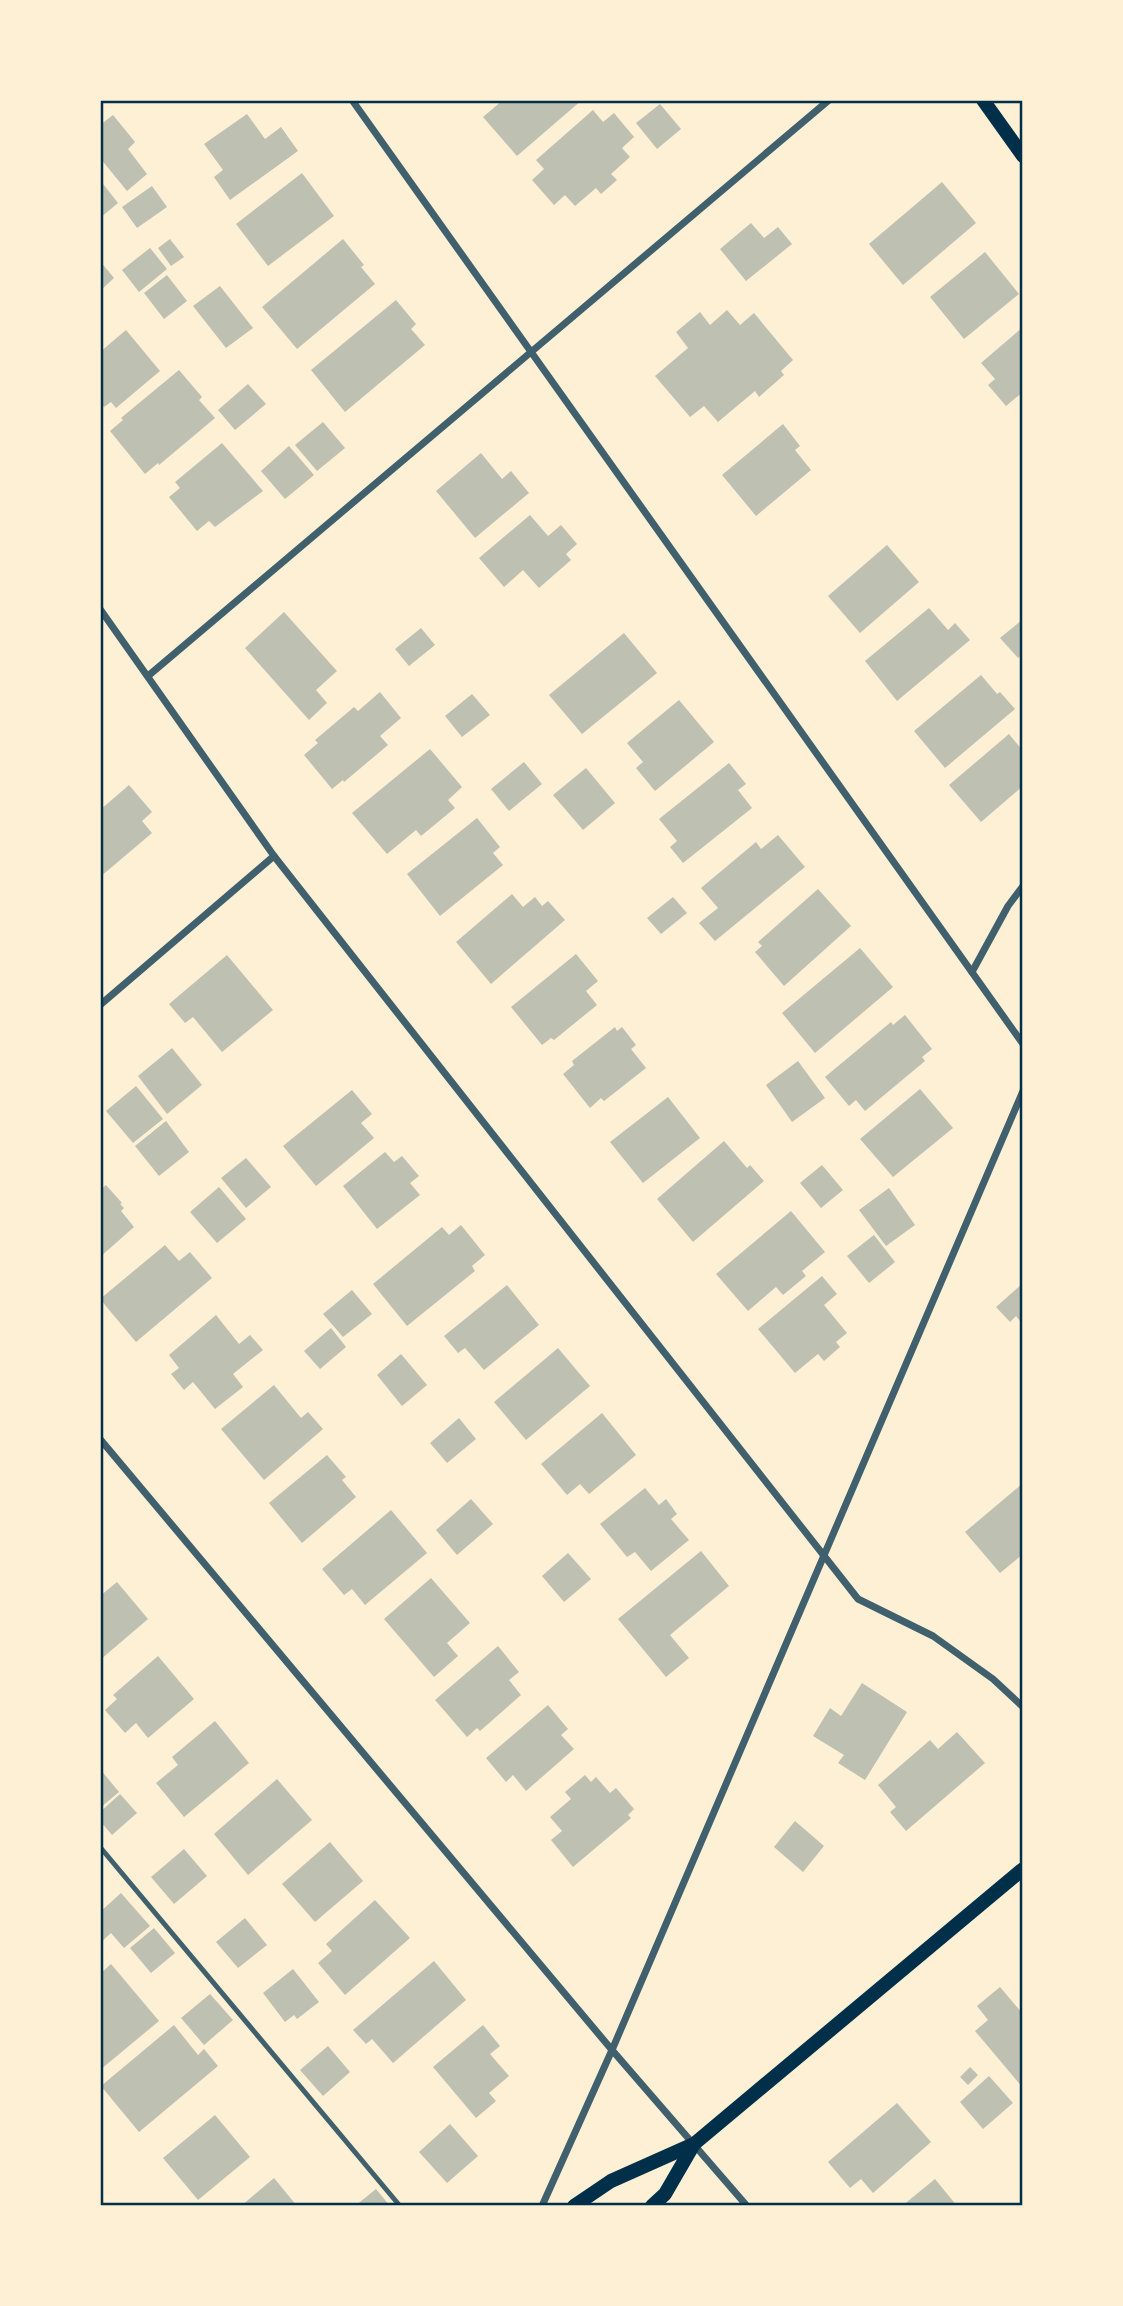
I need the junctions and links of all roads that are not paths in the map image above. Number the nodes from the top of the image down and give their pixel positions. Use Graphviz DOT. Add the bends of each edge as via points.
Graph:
graph roads {
  1 [pos="352,100"];
  2 [pos="829,100"];
  3 [pos="983,100"];
  4 [pos="1023,156"];
  5 [pos="532,351"];
  6 [pos="100,609"];
  7 [pos="148,676"];
  8 [pos="274,856"];
  9 [pos="1023,886"];
  10 [pos="972,972"];
  11 [pos="100,1005"];
  12 [pos="1023,1044"];
  13 [pos="1023,1091"];
  14 [pos="100,1439"];
  15 [pos="823,1555"];
  16 [pos="1023,1707"];
  17 [pos="100,1847"];
  18 [pos="1023,1869"];
  19 [pos="612,2050"];
  20 [pos="694,2144"];
  21 [pos="400,2206"];
  22 [pos="542,2206"];
  23 [pos="574,2206"];
  24 [pos="652,2206"];
  25 [pos="747,2206"];
  1 -- 5 [label="street"];
  2 -- 5 [label="street"];
  3 -- 4 [label="main road"];
  5 -- 7 [label="street"];
  5 -- 10 [label="street"];
  6 -- 7 [label="street"];
  7 -- 8 [label="street"];
  8 -- 11 [label="street"];
  8 -- 15 [label="street"];
  9 -- 10 [label="street"];
  10 -- 12 [label="street"];
  13 -- 15 [label="street"];
  14 -- 19 [label="street"];
  15 -- 16 [label="street" via="858,1599 933,1636"];
  15 -- 19 [label="street"];
  17 -- 21 [label="lane"];
  18 -- 20 [label="main road"];
  19 -- 20 [label="street"];
  19 -- 22 [label="street"];
  20 -- 23 [label="main road" via="611,2181"];
  20 -- 24 [label="main road" via="665,2194"];
  20 -- 25 [label="street"];
}
